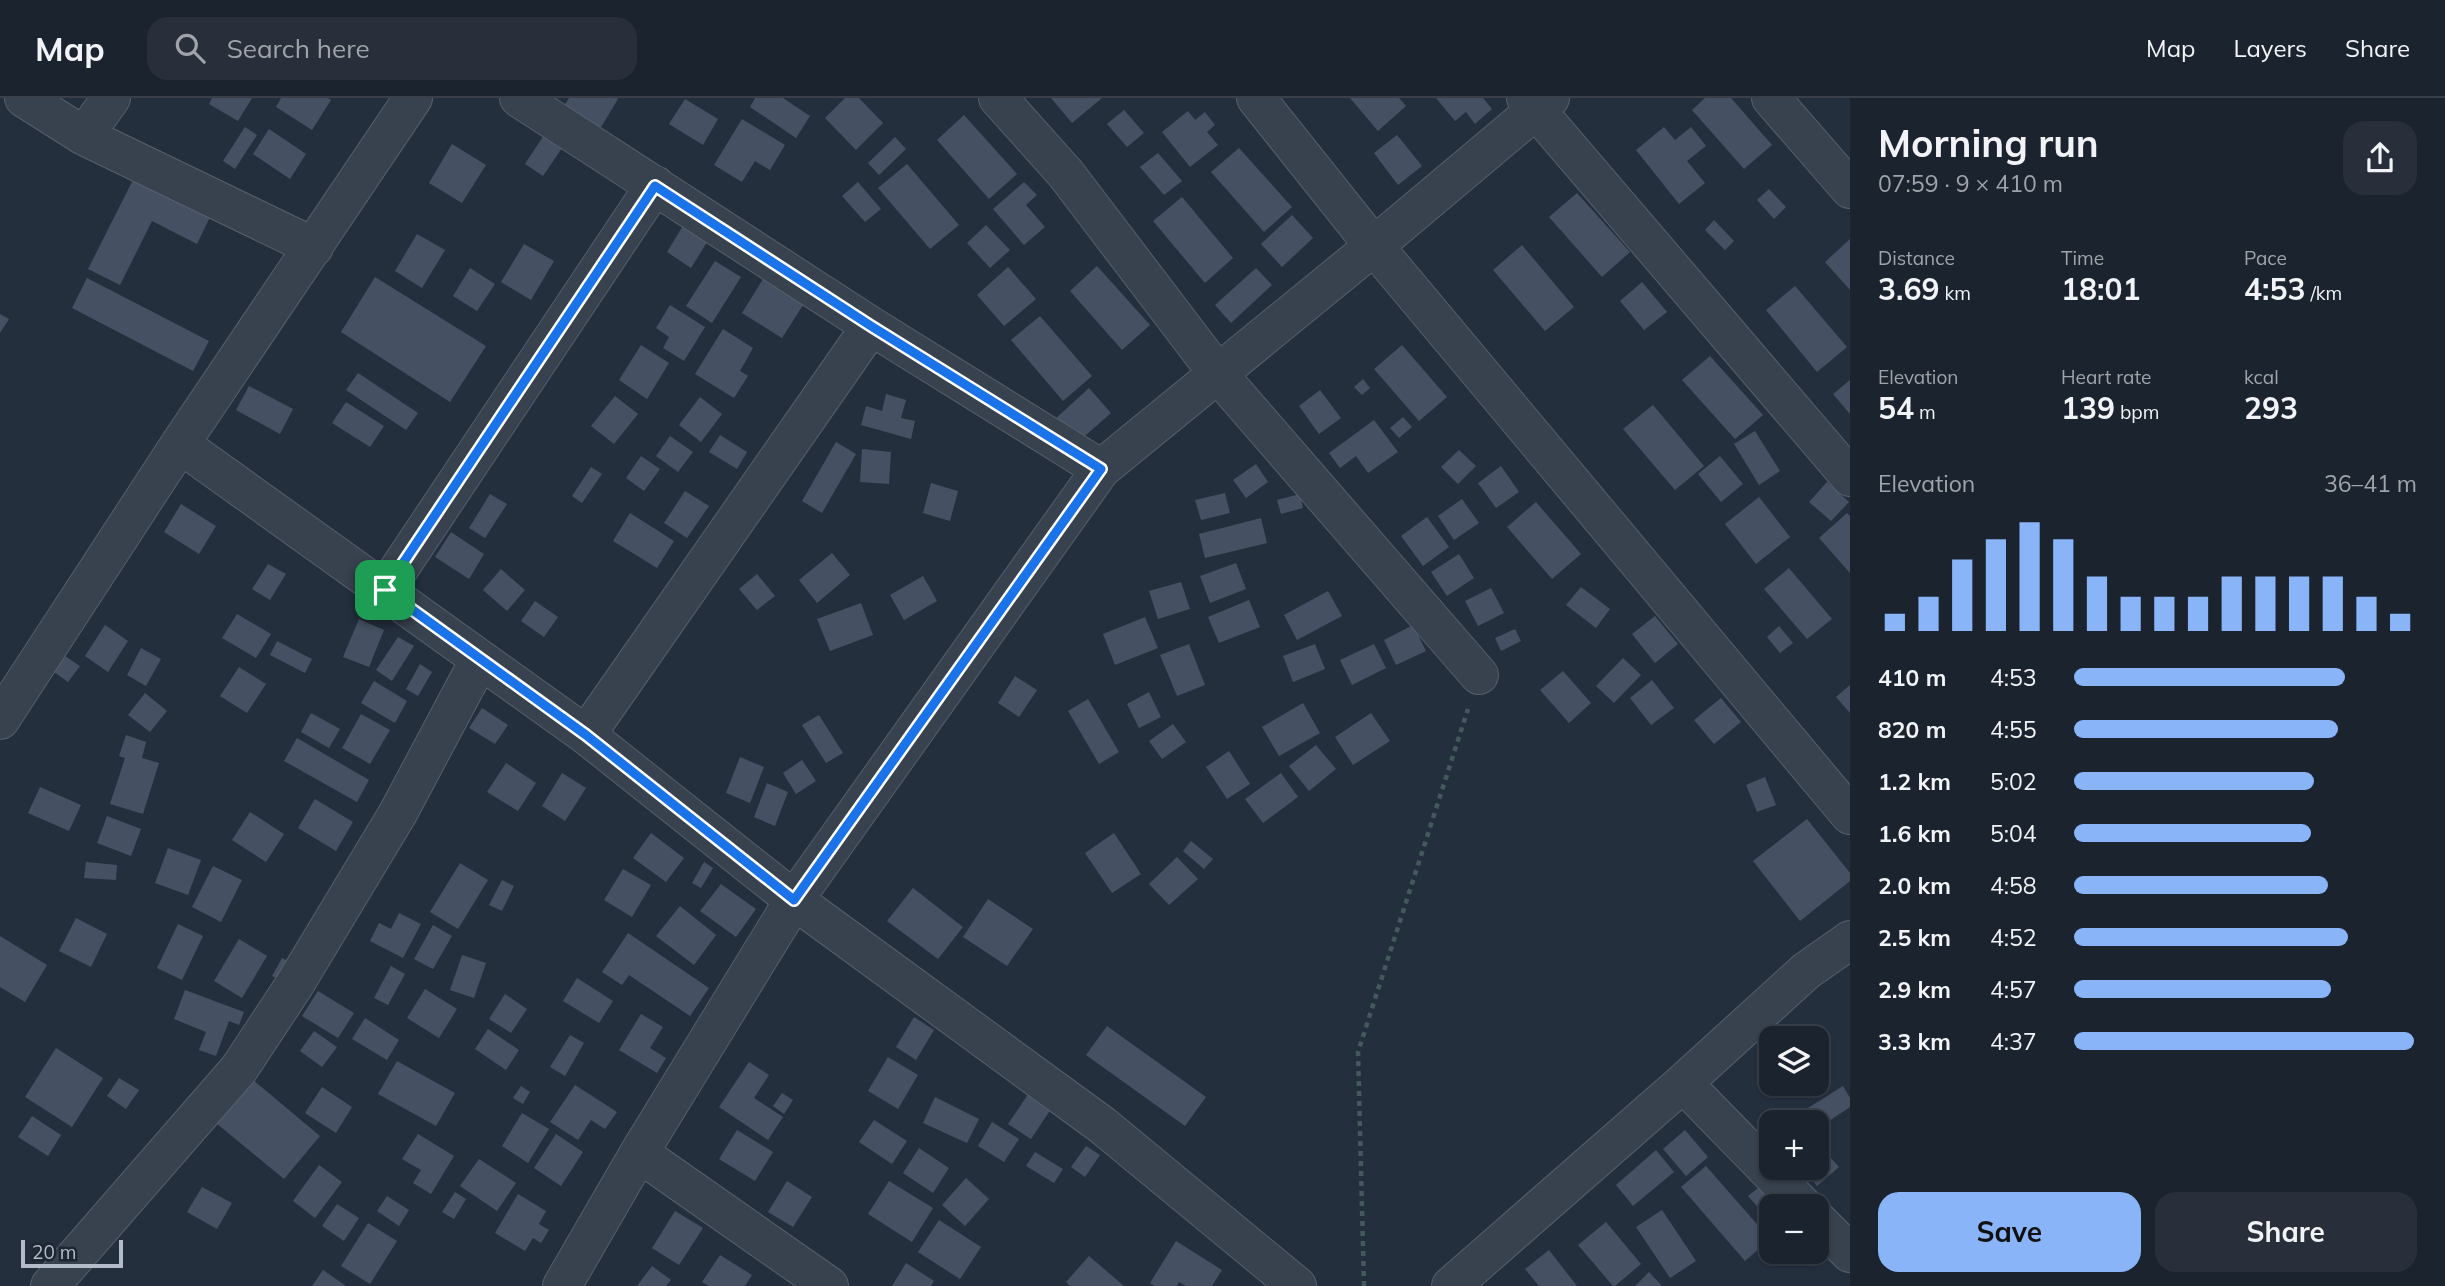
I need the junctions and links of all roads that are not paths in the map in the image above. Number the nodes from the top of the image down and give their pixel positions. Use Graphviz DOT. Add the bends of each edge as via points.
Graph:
graph roads {
  1 [pos="24,98"];
  2 [pos="111,98"];
  3 [pos="413,98"];
  4 [pos="519,98"];
  5 [pos="998,98"];
  6 [pos="1256,98"];
  7 [pos="1771,98"];
  8 [pos="1537,102"];
  9 [pos="85,136"];
  10 [pos="655,186"];
  11 [pos="1850,189"];
  12 [pos="1374,246"];
  13 [pos="314,247"];
  14 [pos="871,326"];
  15 [pos="1218,374"];
  16 [pos="180,444"];
  17 [pos="1101,469"];
  18 [pos="1850,477"];
  19 [pos="385,590"];
  20 [pos="481,659"];
  21 [pos="1479,675"];
  22 [pos="0,720"];
  23 [pos="586,735"];
  24 [pos="1850,815"];
  25 [pos="794,900"];
  26 [pos="1850,940"];
  27 [pos="1683,1083"];
  28 [pos="639,1153"];
  29 [pos="1791,1194"];
  30 [pos="1829,1232"];
  31 [pos="1850,1254"];
  32 [pos="50,1286"];
  33 [pos="562,1286"];
  34 [pos="829,1286"];
  35 [pos="1297,1286"];
  36 [pos="1451,1286"];
  1 -- 9 [label="street"];
  2 -- 9 [label="street"];
  3 -- 13 [label="street"];
  4 -- 10 [label="street"];
  5 -- 15 [label="street" via="1066,174"];
  6 -- 12 [label="street"];
  7 -- 11 [label="street"];
  8 -- 12 [label="street"];
  8 -- 18 [label="street"];
  9 -- 13 [label="street"];
  10 -- 14 [label="street"];
  10 -- 19 [label="street"];
  12 -- 15 [label="street"];
  12 -- 24 [label="street"];
  13 -- 16 [label="street"];
  14 -- 17 [label="street"];
  14 -- 23 [label="street"];
  15 -- 17 [label="street"];
  15 -- 21 [label="street"];
  16 -- 19 [label="street"];
  16 -- 22 [label="street"];
  17 -- 25 [label="street"];
  19 -- 20 [label="street"];
  20 -- 23 [label="street"];
  20 -- 32 [label="street" via="398,813 239,1069"];
  23 -- 25 [label="street"];
  25 -- 28 [label="street"];
  25 -- 35 [label="street" via="1102,1125"];
  26 -- 27 [label="street" via="1806,971"];
  27 -- 29 [label="street"];
  27 -- 36 [label="street"];
  28 -- 33 [label="street"];
  28 -- 34 [label="street"];
  30 -- 31 [label="street"];
}
